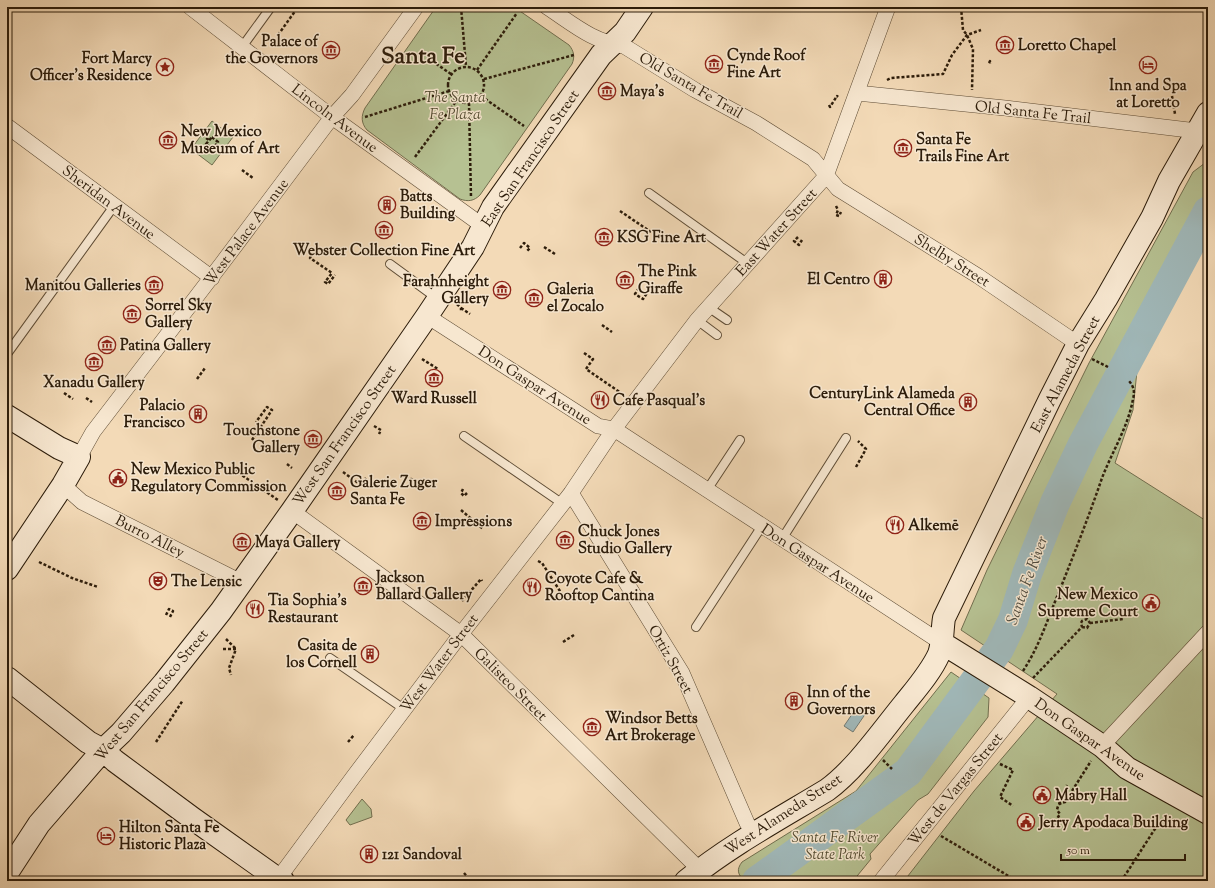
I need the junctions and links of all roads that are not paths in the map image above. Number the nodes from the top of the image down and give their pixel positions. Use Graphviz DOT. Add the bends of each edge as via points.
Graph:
graph roads {
  1 [pos="190,7"];
  2 [pos="270,7"];
  3 [pos="416,7"];
  4 [pos="547,7"];
  5 [pos="642,7"];
  6 [pos="888,7"];
  7 [pos="612,44"];
  8 [pos="242,47"];
  9 [pos="857,93"];
  10 [pos="1208,112"];
  11 [pos="332,117"];
  12 [pos="7,126"];
  13 [pos="1202,132"];
  14 [pos="826,176"];
  15 [pos="649,193"];
  16 [pos="114,206"];
  17 [pos="483,226"];
  18 [pos="747,263"];
  19 [pos="390,264"];
  20 [pos="212,278"];
  21 [pos="431,294"];
  22 [pos="708,307"];
  23 [pos="427,316"];
  24 [pos="697,320"];
  25 [pos="727,320"];
  26 [pos="717,335"];
  27 [pos="1084,351"];
  28 [pos="7,354"];
  29 [pos="7,416"];
  30 [pos="614,429"];
  31 [pos="464,436"];
  32 [pos="846,438"];
  33 [pos="740,440"];
  34 [pos="79,457"];
  35 [pos="63,485"];
  36 [pos="707,490"];
  37 [pos="567,499"];
  38 [pos="285,506"];
  39 [pos="762,526"];
  40 [pos="782,539"];
  41 [pos="7,569"];
  42 [pos="241,582"];
  43 [pos="696,627"];
  44 [pos="1208,632"];
  45 [pos="461,634"];
  46 [pos="942,643"];
  47 [pos="330,658"];
  48 [pos="7,678"];
  49 [pos="1030,688"];
  50 [pos="404,709"];
  51 [pos="103,750"];
  52 [pos="1098,752"];
  53 [pos="1208,812"];
  54 [pos="754,834"];
  55 [pos="7,873"];
  56 [pos="699,877"];
  57 [pos="280,880"];
  58 [pos="884,880"];
  1 -- 8 [label="street, Lincoln Avenue"];
  2 -- 8 [label="lane"];
  3 -- 11 [label="street, West Palace Avenue" via="352,95"];
  4 -- 7 [label="street, Old Santa Fe Trail" via="595,38"];
  5 -- 7 [label="street, East San Francisco Street" via="625,32"];
  6 -- 9 [label="street, East Water Street"];
  7 -- 14 [label="street, Old Santa Fe Trail" via="624,46 760,126 813,159"];
  7 -- 17 [label="street, East San Francisco Street" via="601,54 493,206"];
  8 -- 11 [label="street, Lincoln Avenue"];
  9 -- 13 [label="street, Old Santa Fe Trail"];
  9 -- 14 [label="street, East Water Street"];
  10 -- 13 [label="street, East Alameda Street"];
  11 -- 17 [label="street, Lincoln Avenue"];
  11 -- 20 [label="street, West Palace Avenue"];
  12 -- 16 [label="street, Sheridan Avenue"];
  13 -- 27 [label="street, East Alameda Street" via="1169,181 1106,300"];
  14 -- 18 [label="street, East Water Street"];
  14 -- 27 [label="street, Shelby Street" via="838,188 978,276"];
  15 -- 18 [label="lane"];
  16 -- 20 [label="street, Sheridan Avenue"];
  16 -- 28 [label="lane"];
  17 -- 23 [label="street, East San Francisco Street" via="470,253"];
  18 -- 22 [label="street, East Water Street"];
  19 -- 21 [label="lane"];
  20 -- 34 [label="street, West Palace Avenue" via="93,432"];
  22 -- 24 [label="street, East Water Street"];
  22 -- 25 [label="lane"];
  23 -- 30 [label="street, Don Gaspar Avenue" via="598,426"];
  23 -- 38 [label="street, West San Francisco Street"];
  24 -- 26 [label="lane"];
  24 -- 30 [label="street, East Water Street"];
  27 -- 46 [label="street, East Alameda Street" via="1050,399 944,618"];
  29 -- 34 [label="street" via="59,448"];
  30 -- 36 [label="street, Don Gaspar Avenue"];
  30 -- 37 [label="street, West Water Street"];
  31 -- 37 [label="lane"];
  32 -- 40 [label="lane"];
  33 -- 36 [label="lane"];
  34 -- 35 [label="street"];
  35 -- 41 [label="street"];
  35 -- 42 [label="street, Burro Alley" via="82,502"];
  36 -- 39 [label="street, Don Gaspar Avenue"];
  37 -- 45 [label="street, West Water Street"];
  37 -- 54 [label="street, Ortiz Street" via="682,673"];
  38 -- 42 [label="street, West San Francisco Street"];
  38 -- 45 [label="street, Galisteo Street"];
  39 -- 40 [label="street, Don Gaspar Avenue"];
  39 -- 43 [label="lane"];
  40 -- 46 [label="street, Don Gaspar Avenue"];
  42 -- 51 [label="street, West San Francisco Street" via="164,683"];
  44 -- 52 [label="street"];
  45 -- 50 [label="street, West Water Street"];
  45 -- 56 [label="street, Galisteo Street"];
  46 -- 49 [label="street, Don Gaspar Avenue" via="962,655 1012,676"];
  46 -- 54 [label="street, West Alameda Street" via="936,659 923,679 839,781"];
  47 -- 50 [label="lane"];
  48 -- 51 [label="street" via="88,742"];
  49 -- 52 [label="street, Don Gaspar Avenue"];
  49 -- 58 [label="street, West de Vargas Street"];
  50 -- 57 [label="street, West Water Street"];
  51 -- 55 [label="street, West San Francisco Street" via="39,824"];
  51 -- 57 [label="street" via="186,814"];
  52 -- 53 [label="street, Don Gaspar Avenue"];
  54 -- 56 [label="street, West Alameda Street"];
}
